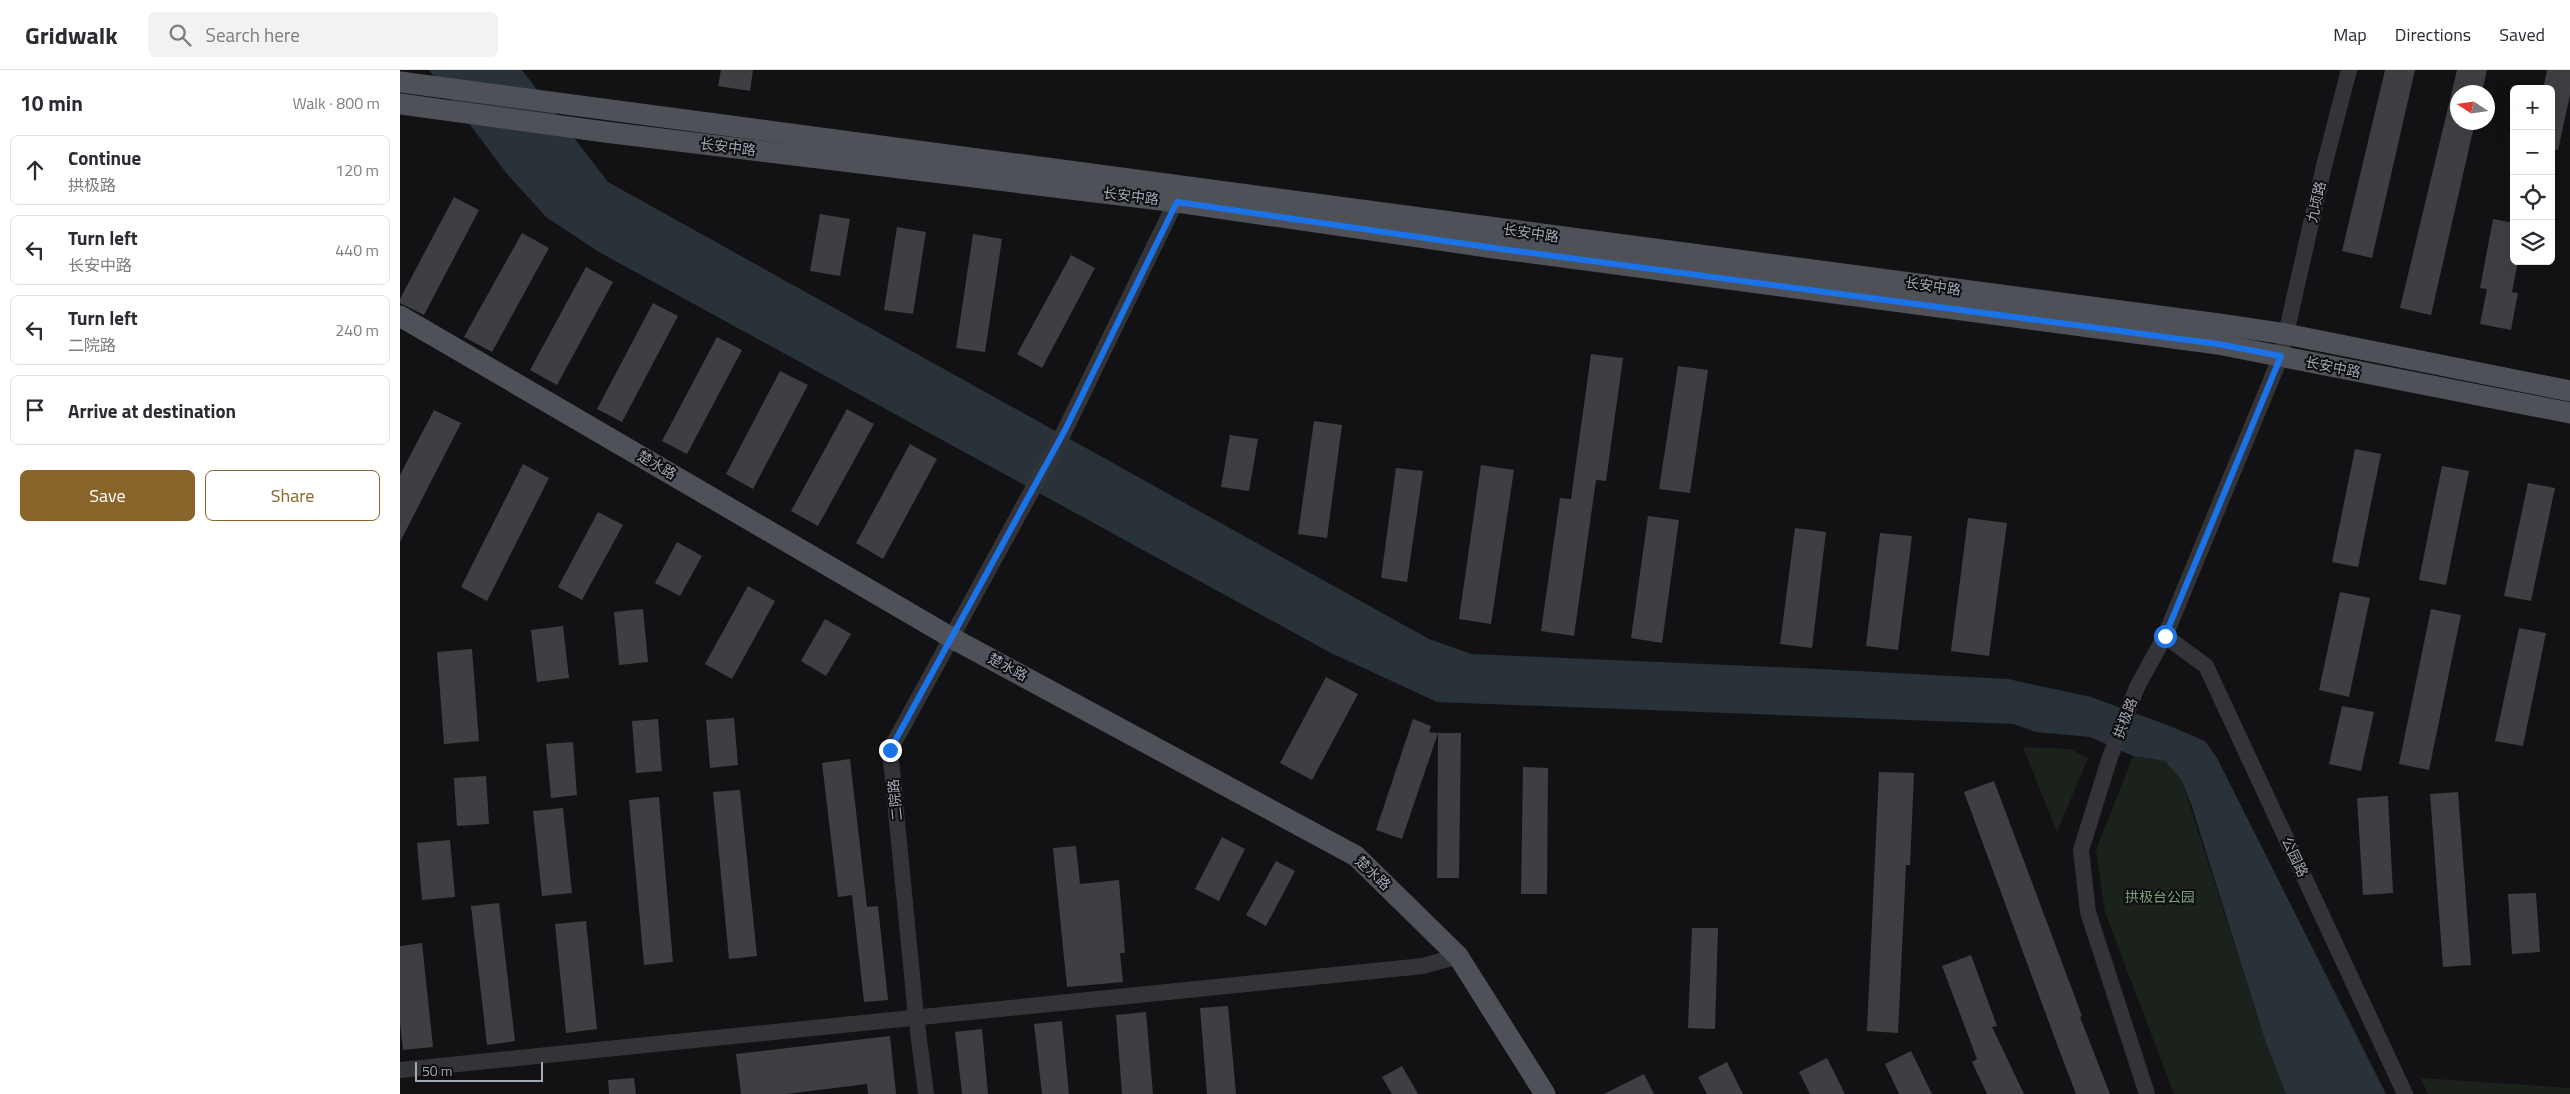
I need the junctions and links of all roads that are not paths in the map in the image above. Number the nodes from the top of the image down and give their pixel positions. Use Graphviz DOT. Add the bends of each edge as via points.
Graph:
graph roads {
  1 [pos="2349,70"];
  2 [pos="400,82"];
  3 [pos="400,104"];
  4 [pos="1180,194"];
  5 [pos="400,316"];
  6 [pos="2286,334"];
  7 [pos="2281,356"];
  8 [pos="2570,391"];
  9 [pos="2570,413"];
  10 [pos="2165,636"];
  11 [pos="952,638"];
  12 [pos="1458,956"];
  13 [pos="916,1016"];
  14 [pos="400,1070"];
  15 [pos="926,1094"];
  16 [pos="1544,1094"];
  17 [pos="2147,1094"];
  18 [pos="2405,1094"];
  1 -- 6 [label="street, 九顷路"];
  2 -- 4 [label="main road, 长安中路"];
  3 -- 4 [label="main road, 长安中路" via="605,132"];
  4 -- 6 [label="main road, 长安中路"];
  4 -- 7 [label="main road, 长安中路" via="1494,248 2218,344"];
  4 -- 11 [label="street, 二院路" via="1065,430"];
  5 -- 11 [label="main road, 楚水路"];
  6 -- 7 [label="street, 九顷路"];
  6 -- 8 [label="main road, 长安中路"];
  7 -- 9 [label="main road, 长安中路"];
  7 -- 10 [label="street, 拱极路"];
  10 -- 17 [label="street, 拱极路" via="2137,688 2109,760 2081,850 2088,912"];
  10 -- 18 [label="street, 公园路" via="2206,666"];
  11 -- 12 [label="main road, 楚水路" via="1356,856"];
  11 -- 13 [label="street, 二院路" via="890,750"];
  12 -- 13 [label="street" via="1423,966"];
  12 -- 16 [label="main road, 楚水路"];
  13 -- 14 [label="street"];
  13 -- 15 [label="street, 二院路"];
}
